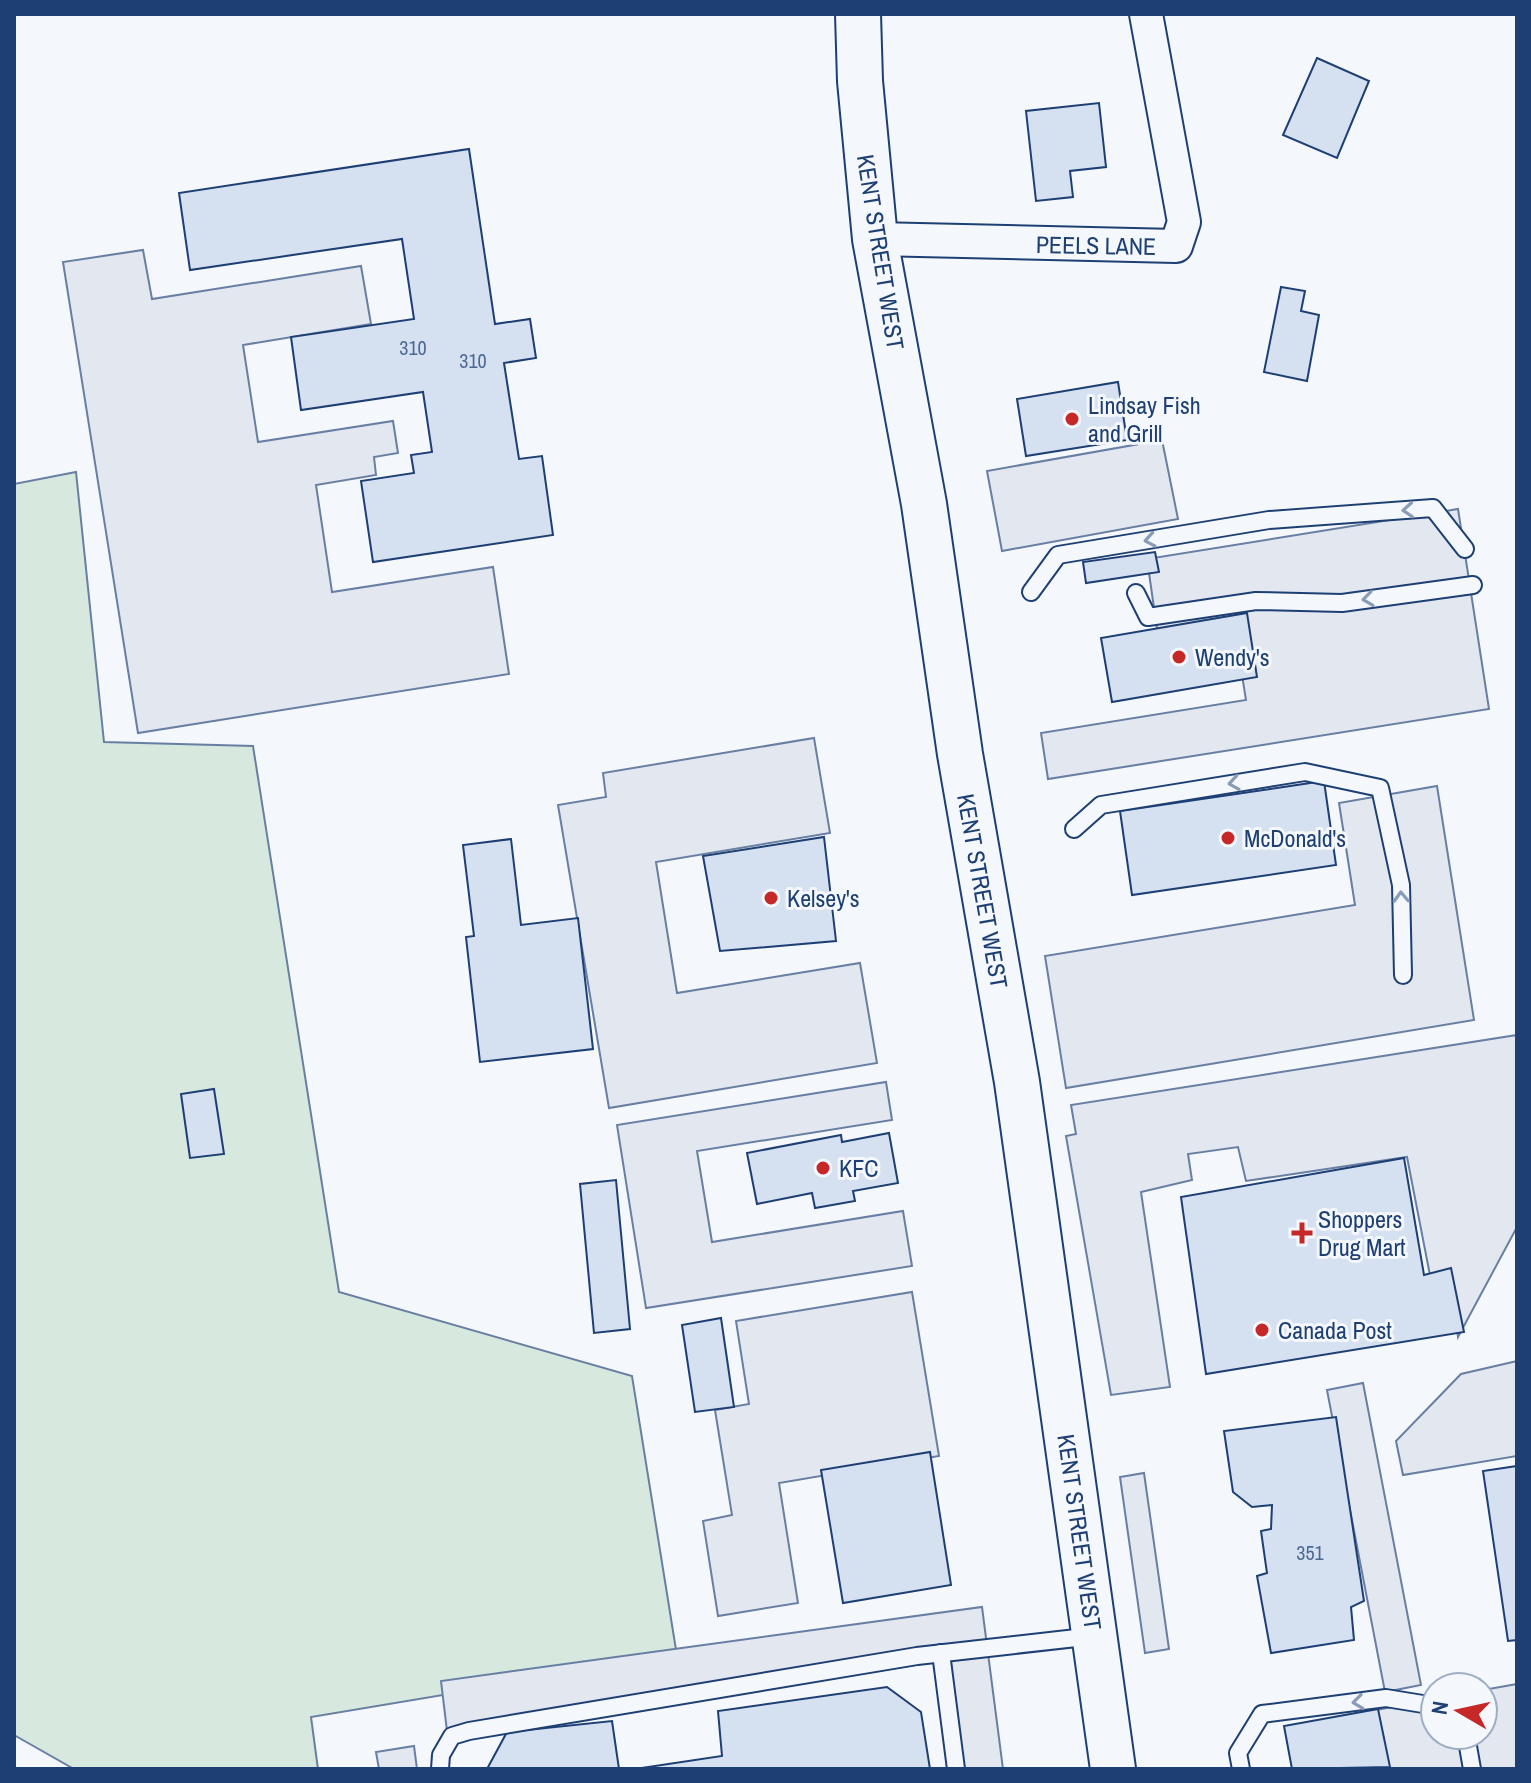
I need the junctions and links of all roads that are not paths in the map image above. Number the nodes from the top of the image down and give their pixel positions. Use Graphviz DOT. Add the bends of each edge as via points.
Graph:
graph roads {
  1 [pos="858,14"];
  2 [pos="1146,14"];
  3 [pos="875,239"];
  4 [pos="1465,549"];
  5 [pos="1473,585"];
  6 [pos="1031,592"];
  7 [pos="1136,593"];
  8 [pos="1074,829"];
  9 [pos="1403,975"];
  10 [pos="1094,1636"];
  11 [pos="941,1653"];
  12 [pos="1419,1703"];
  13 [pos="440,1769"];
  14 [pos="956,1769"];
  15 [pos="1113,1769"];
  16 [pos="1241,1769"];
  1 -- 3 [label="main road, KENT STREET WEST"];
  2 -- 3 [label="street, PEELS LANE" via="1184,222 1176,246"];
  3 -- 10 [label="main road, KENT STREET WEST" via="922,492 960,754 1017,1082"];
  4 -- 6 [label="lane, one-way" via="1433,508 1269,520 1058,555"];
  5 -- 7 [label="lane, one-way" via="1342,603 1256,601 1148,617"];
  9 -- 8 [label="lane, one-way" via="1401,885 1380,788 1305,772 1101,805"];
  10 -- 11 [label="lane"];
  10 -- 15 [label="main road, KENT STREET WEST"];
  11 -- 13 [label="lane" via="459,1733 447,1745"];
  11 -- 14 [label="lane"];
  12 -- 16 [label="lane, one-way" via="1386,1698 1262,1714 1238,1753"];
}
